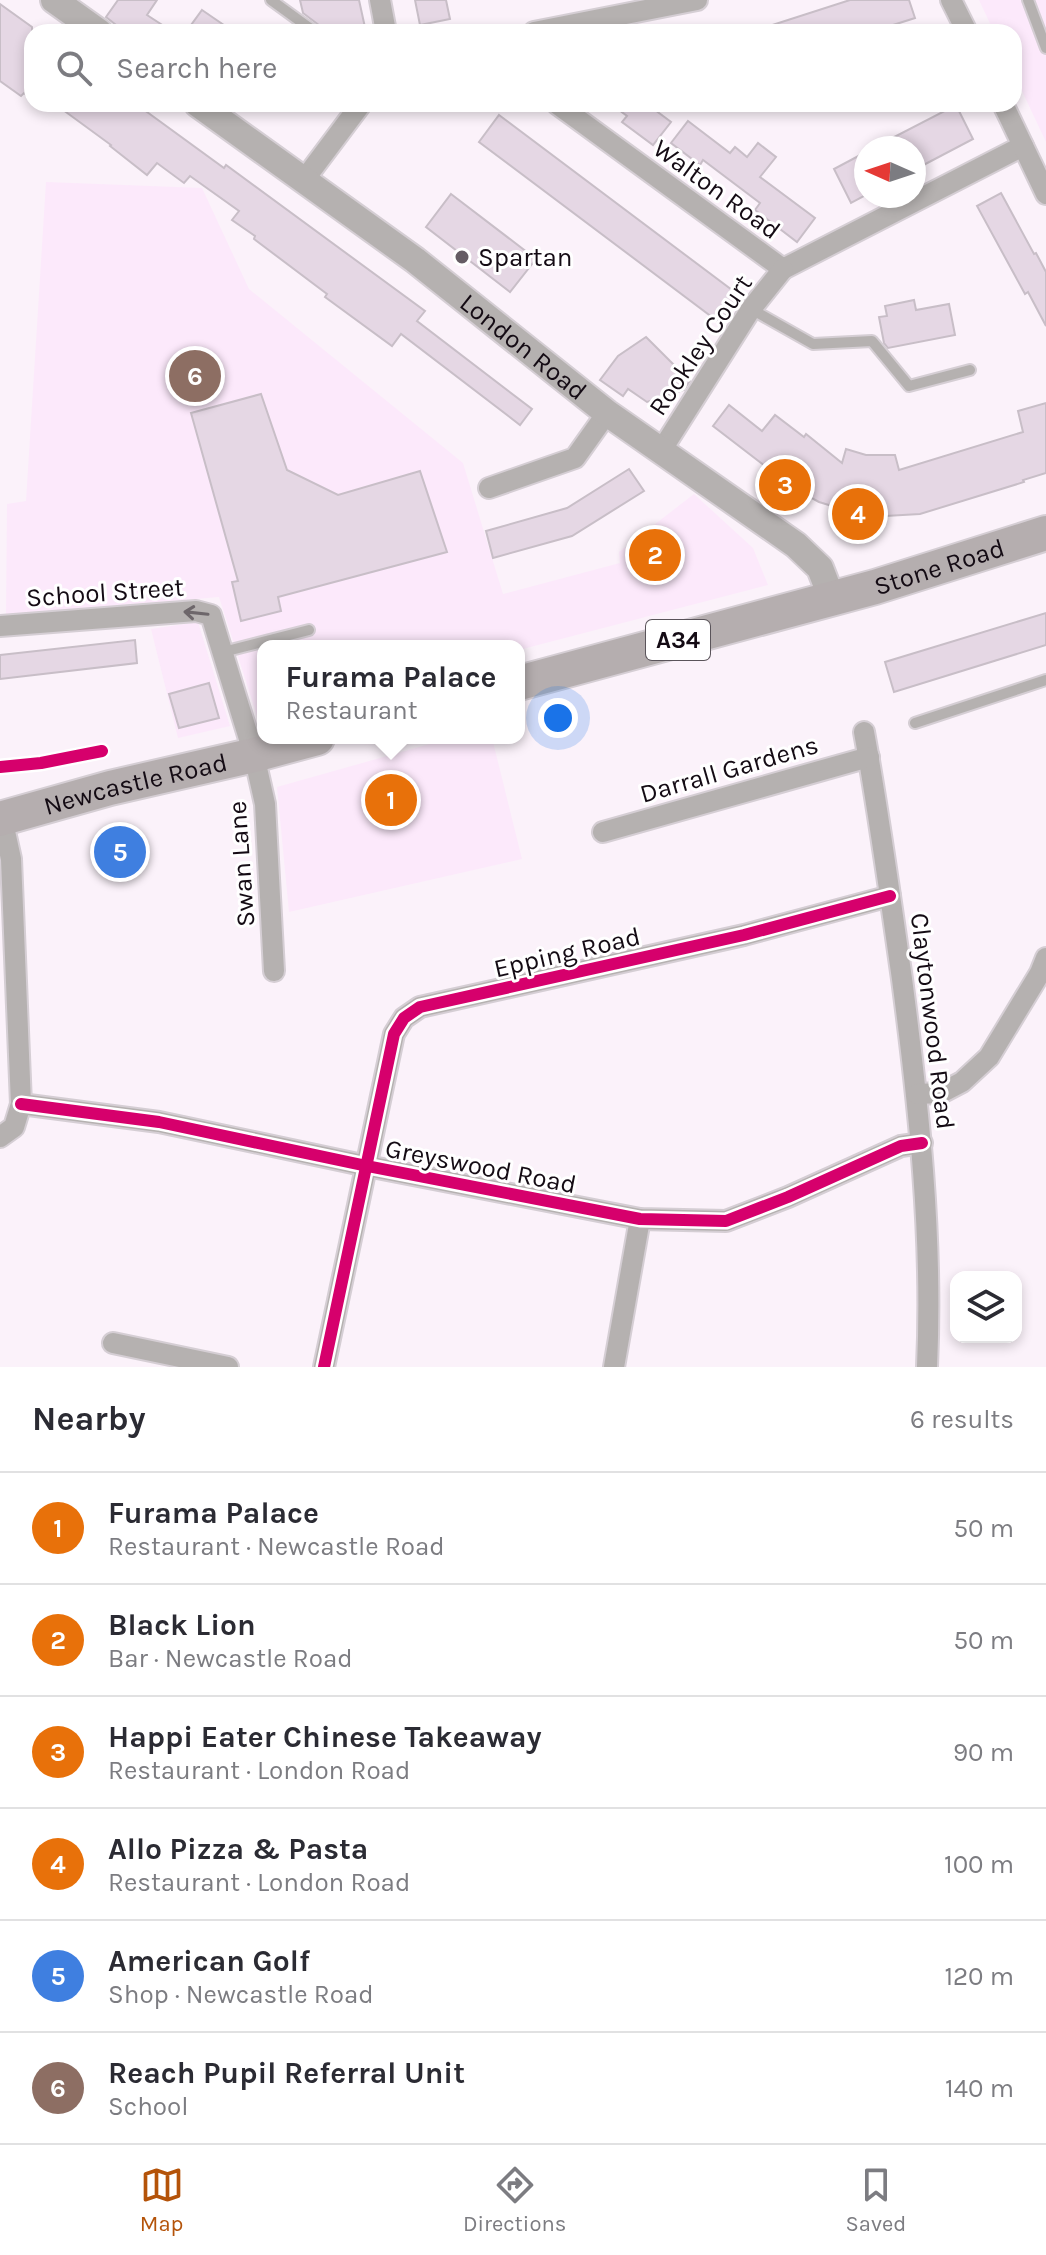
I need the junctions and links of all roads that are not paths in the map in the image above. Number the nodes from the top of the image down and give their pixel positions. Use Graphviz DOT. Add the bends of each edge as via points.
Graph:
graph roads {
  1 [pos="54,0"];
  2 [pos="271,0"];
  3 [pos="380,0"];
  4 [pos="697,0"];
  5 [pos="951,0"];
  6 [pos="1028,0"];
  7 [pos="88,24"];
  8 [pos="304,24"];
  9 [pos="384,24"];
  10 [pos="575,24"];
  11 [pos="963,24"];
  12 [pos="1046,48"];
  13 [pos="209,112"];
  14 [pos="355,112"];
  15 [pos="568,112"];
  16 [pos="1007,112"];
  17 [pos="1023,146"];
  18 [pos="304,180"];
  19 [pos="1046,194"];
  20 [pos="783,269"];
  21 [pos="751,309"];
  22 [pos="970,370"];
  23 [pos="607,413"];
  24 [pos="661,451"];
  25 [pos="489,488"];
  26 [pos="1046,533"];
  27 [pos="832,599"];
  28 [pos="0,626"];
  29 [pos="309,630"];
  30 [pos="270,640"];
  31 [pos="257,643"];
  32 [pos="223,652"];
  33 [pos="1046,680"];
  34 [pos="525,681"];
  35 [pos="915,723"];
  36 [pos="864,732"];
  37 [pos="295,744"];
  38 [pos="254,755"];
  39 [pos="869,757"];
  40 [pos="1,819"];
  41 [pos="603,832"];
  42 [pos="890,896"];
  43 [pos="1046,958"];
  44 [pos="274,971"];
  45 [pos="917,1094"];
  46 [pos="21,1104"];
  47 [pos="0,1137"];
  48 [pos="922,1143"];
  49 [pos="367,1166"];
  50 [pos="640,1219"];
  51 [pos="113,1343"];
  52 [pos="228,1367"];
  53 [pos="324,1367"];
  54 [pos="614,1367"];
  55 [pos="927,1367"];
  1 -- 7 [label="main road"];
  2 -- 8 [label="lane"];
  3 -- 9 [label="street"];
  4 -- 10 [label="street"];
  5 -- 11 [label="street"];
  6 -- 12 [label="lane"];
  13 -- 18 [label="main road, London Road"];
  14 -- 18 [label="street"];
  15 -- 20 [label="street, Walton Road"];
  16 -- 17 [label="street"];
  17 -- 19 [label="street"];
  17 -- 20 [label="street, Walton Road"];
  18 -- 23 [label="main road, London Road" via="415,260"];
  20 -- 21 [label="street, Rookley Court"];
  21 -- 22 [label="lane" via="813,344 872,341 909,386"];
  21 -- 24 [label="street, Rookley Court"];
  23 -- 24 [label="main road, London Road"];
  23 -- 25 [label="street" via="575,458"];
  24 -- 27 [label="main road, London Road" via="796,545 820,568"];
  26 -- 27 [label="highway, Stone Road / A34"];
  27 -- 34 [label="highway, A34"];
  32 -- 28 [label="street, School Street, one-way" via="211,615 196,611"];
  29 -- 30 [label="lane"];
  31 -- 32 [label="lane"];
  32 -- 38 [label="street, School Street"];
  33 -- 35 [label="lane"];
  36 -- 39 [label="street, Claytonwood Road"];
  37 -- 38 [label="highway, Newcastle Road"];
  38 -- 40 [label="highway, Newcastle Road"];
  38 -- 44 [label="street, Swan Lane" via="265,804"];
  39 -- 41 [label="street, Darrall Gardens"];
  39 -- 42 [label="street, Claytonwood Road"];
  40 -- 46 [label="street" via="11,859"];
  42 -- 45 [label="street, Claytonwood Road"];
  42 -- 49 [label="street, Epping Road" via="744,935 420,1007 394,1034"];
  43 -- 45 [label="street" via="989,1057 941,1093"];
  45 -- 48 [label="street, Claytonwood Road"];
  46 -- 47 [label="street" via="14,1127"];
  46 -- 49 [label="street, Greyswood Road" via="159,1122"];
  48 -- 50 [label="street, Greyswood Road" via="901,1146 726,1221"];
  48 -- 55 [label="street, Claytonwood Road" via="930,1306"];
  49 -- 50 [label="street, Greyswood Road"];
  49 -- 53 [label="street, Epping Road"];
  50 -- 54 [label="street"];
  51 -- 52 [label="street"];
}
